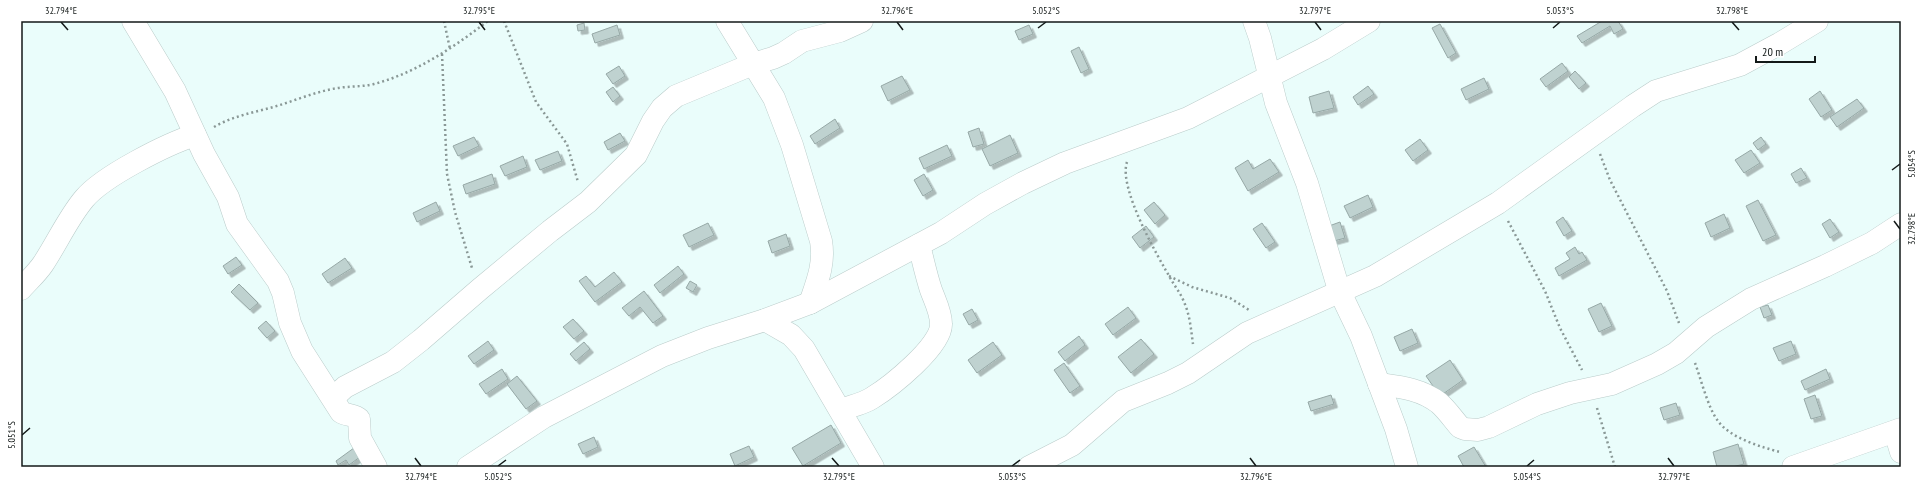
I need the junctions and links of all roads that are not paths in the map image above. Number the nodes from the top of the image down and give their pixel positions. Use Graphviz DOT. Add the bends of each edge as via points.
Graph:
graph roads {
  1 [pos="133,21"];
  2 [pos="727,21"];
  3 [pos="862,21"];
  4 [pos="1254,21"];
  5 [pos="1369,21"];
  6 [pos="1817,21"];
  7 [pos="753,64"];
  8 [pos="1270,76"];
  9 [pos="195,135"];
  10 [pos="1901,224"];
  11 [pos="919,245"];
  12 [pos="21,289"];
  13 [pos="1340,290"];
  14 [pos="810,303"];
  15 [pos="765,320"];
  16 [pos="1380,384"];
  17 [pos="333,398"];
  18 [pos="841,410"];
  19 [pos="1899,438"];
  20 [pos="1788,460"];
  21 [pos="376,467"];
  22 [pos="468,467"];
  23 [pos="873,467"];
  24 [pos="1029,467"];
  25 [pos="1407,467"];
  1 -- 9 [label="street" via="172,86"];
  2 -- 7 [label="street"];
  3 -- 7 [label="street" via="840,31 802,41 784,53"];
  4 -- 8 [label="street"];
  5 -- 8 [label="street" via="1323,49"];
  6 -- 13 [label="street" via="1740,65 1656,91 1498,203 1375,276"];
  7 -- 14 [label="street" via="774,98 792,145 821,241 822,268"];
  7 -- 17 [label="street" via="676,96 662,108 653,121 636,155 588,202 393,362 349,385"];
  8 -- 11 [label="street" via="1188,118 1065,162 1023,183"];
  8 -- 13 [label="street" via="1276,103 1307,183"];
  9 -- 12 [label="street" via="179,140 142,159 111,177 84,198 42,264"];
  9 -- 17 [label="street" via="228,197 237,224 278,281 290,323 302,351"];
  10 -- 16 [label="street" via="1872,243 1751,299 1706,327 1676,353 1657,364 1612,384 1570,393 1537,404 1489,427 1478,430 1465,429 1460,427 1439,403 1412,388"];
  11 -- 14 [label="street"];
  11 -- 18 [label="street" via="938,308 941,325 939,338 884,390 870,399"];
  13 -- 16 [label="street"];
  13 -- 24 [label="street" via="1247,333 1168,383 1123,402 1072,445"];
  14 -- 15 [label="street"];
  15 -- 18 [label="street" via="791,335 804,349"];
  15 -- 22 [label="street" via="662,356 544,417"];
  16 -- 25 [label="street"];
  17 -- 21 [label="street" via="341,412 359,419 360,438"];
  18 -- 23 [label="street"];
  19 -- 20 [label="street"];
}
